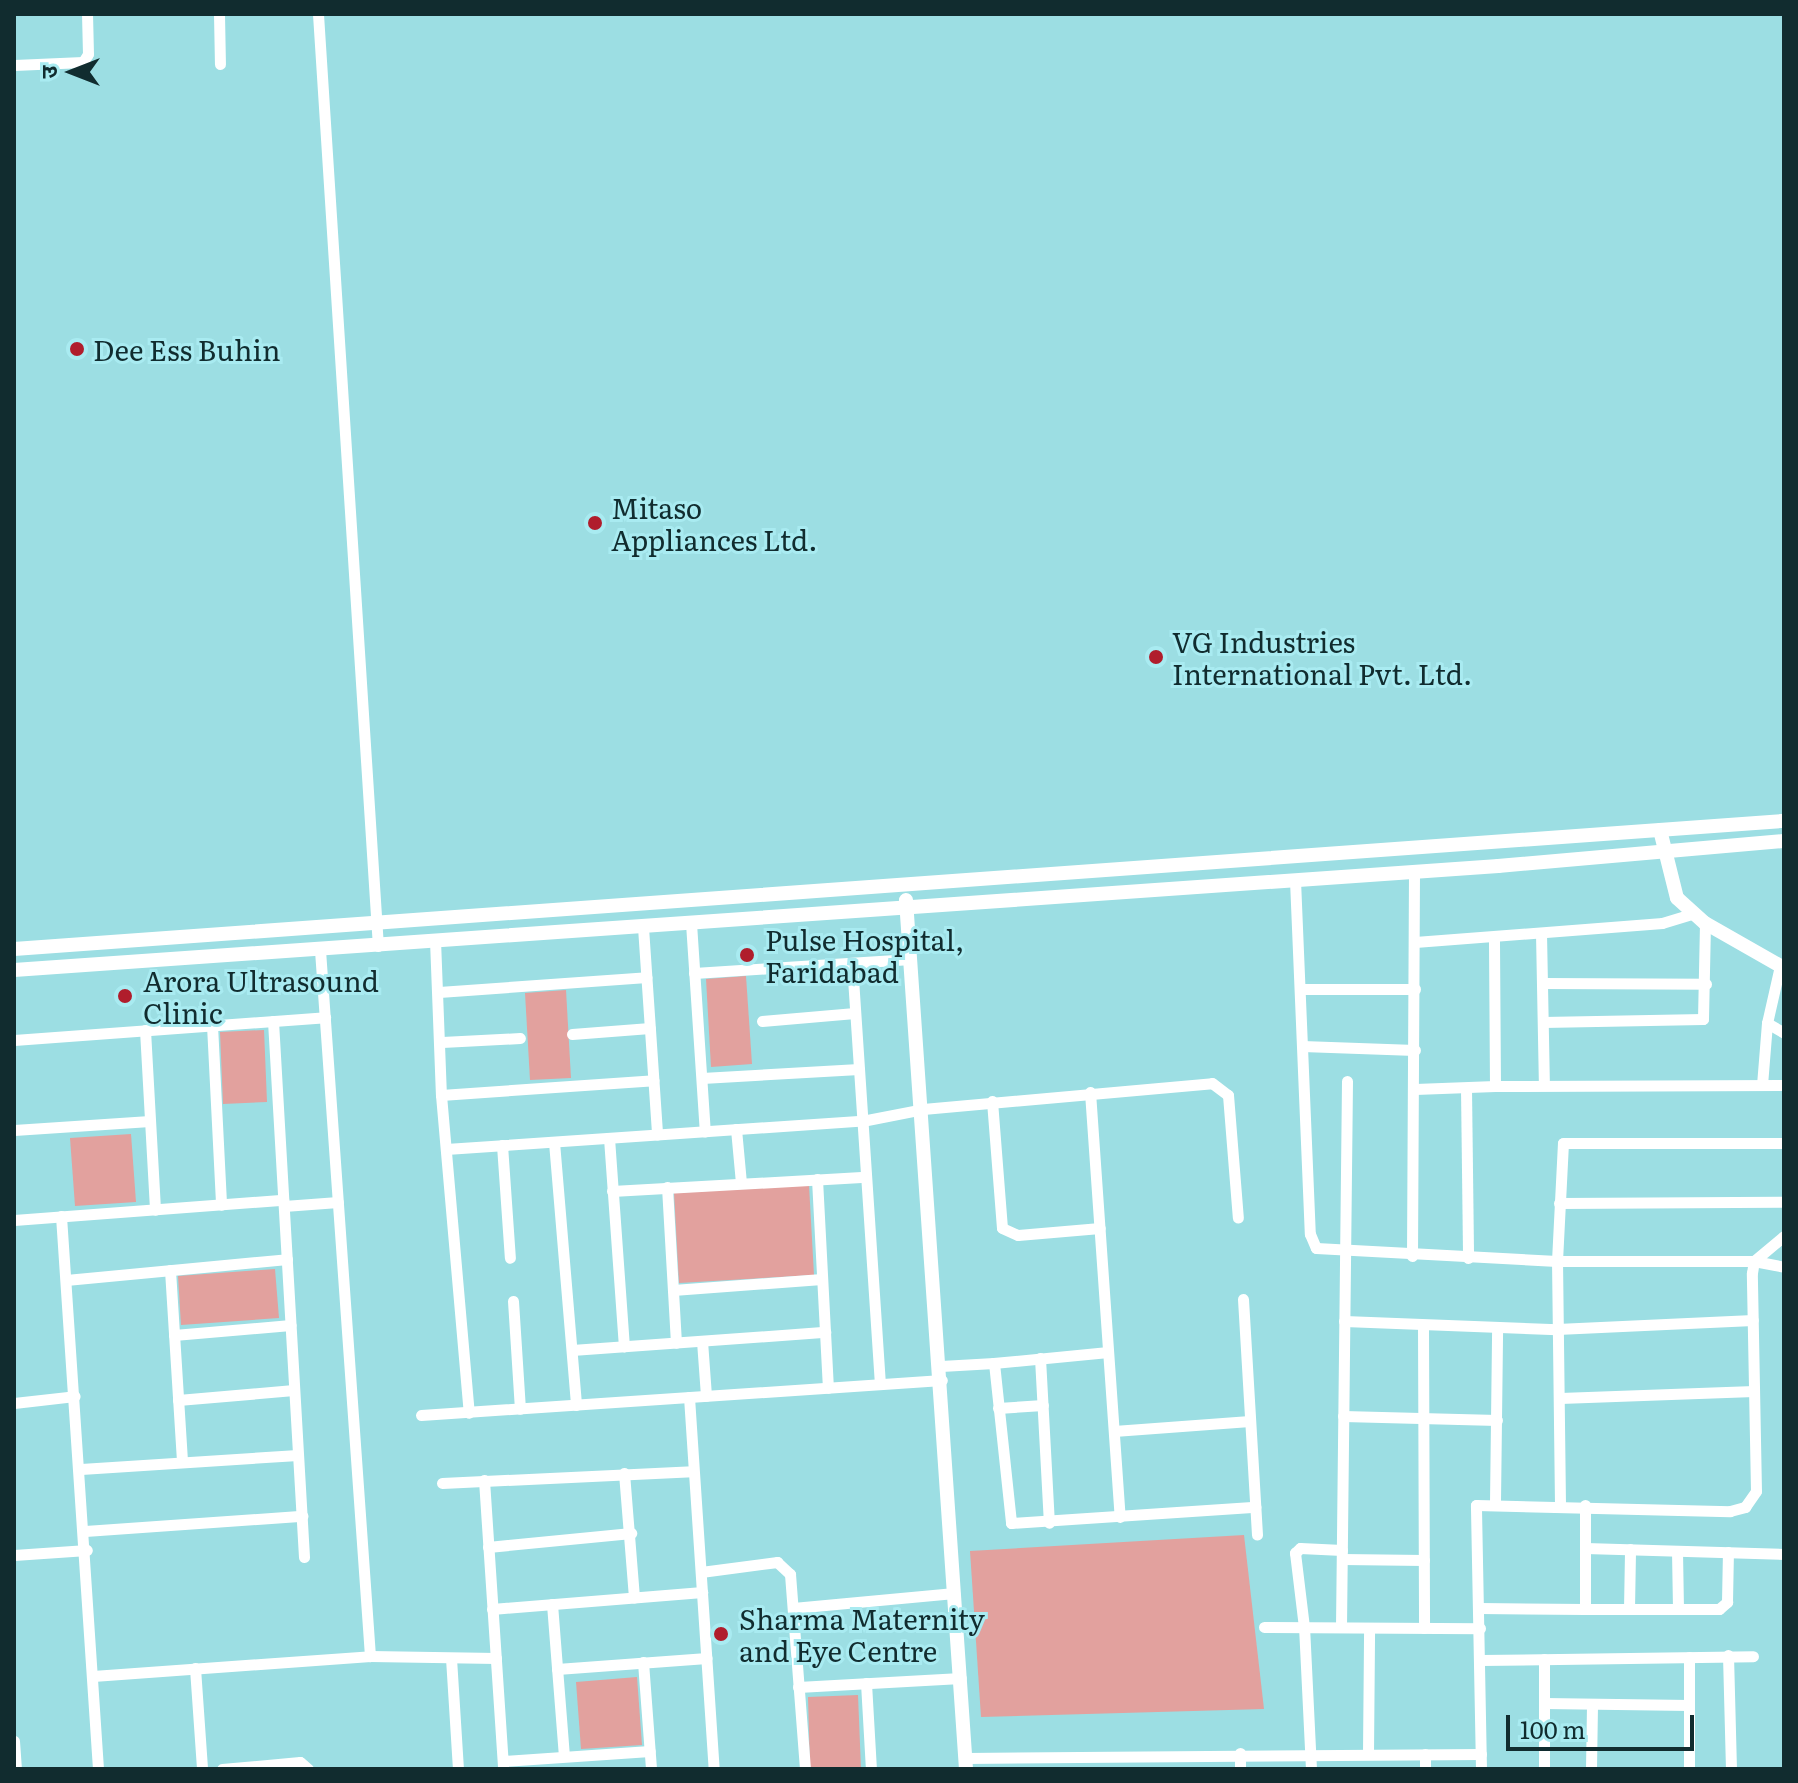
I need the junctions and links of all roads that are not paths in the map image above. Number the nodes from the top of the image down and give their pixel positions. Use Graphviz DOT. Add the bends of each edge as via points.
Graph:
graph roads {
  1 [pos="87,14"];
  2 [pos="219,14"];
  3 [pos="318,14"];
  4 [pos="220,64"];
  5 [pos="14,65"];
  6 [pos="1784,821"];
  7 [pos="1660,830"];
  8 [pos="1784,841"];
  9 [pos="1662,854"];
  10 [pos="1414,872"];
  11 [pos="1295,880"];
  12 [pos="905,886"];
  13 [pos="907,908"];
  14 [pos="1698,918"];
  15 [pos="395,923"];
  16 [pos="691,923"];
  17 [pos="376,925"];
  18 [pos="643,927"];
  19 [pos="1541,933"];
  20 [pos="1494,937"];
  21 [pos="435,940"];
  22 [pos="1415,942"];
  23 [pos="396,945"];
  24 [pos="378,946"];
  25 [pos="14,949"];
  26 [pos="320,950"];
  27 [pos="911,959"];
  28 [pos="852,963"];
  29 [pos="1782,967"];
  30 [pos="14,970"];
  31 [pos="694,973"];
  32 [pos="646,977"];
  33 [pos="1542,983"];
  34 [pos="1706,984"];
  35 [pos="1300,989"];
  36 [pos="1415,989"];
  37 [pos="439,992"];
  38 [pos="855,1013"];
  39 [pos="325,1017"];
  40 [pos="273,1021"];
  41 [pos="762,1021"];
  42 [pos="1543,1022"];
  43 [pos="1767,1023"];
  44 [pos="212,1025"];
  45 [pos="650,1028"];
  46 [pos="145,1030"];
  47 [pos="1784,1033"];
  48 [pos="572,1034"];
  49 [pos="520,1038"];
  50 [pos="14,1040"];
  51 [pos="442,1042"];
  52 [pos="1302,1046"];
  53 [pos="1415,1050"];
  54 [pos="859,1069"];
  55 [pos="702,1078"];
  56 [pos="653,1080"];
  57 [pos="1347,1081"];
  58 [pos="1544,1085"];
  59 [pos="1762,1085"];
  60 [pos="1784,1085"];
  61 [pos="1495,1086"];
  62 [pos="1466,1088"];
  63 [pos="1415,1089"];
  64 [pos="1090,1092"];
  65 [pos="441,1095"];
  66 [pos="992,1101"];
  67 [pos="923,1109"];
  68 [pos="150,1121"];
  69 [pos="862,1121"];
  70 [pos="736,1129"];
  71 [pos="14,1130"];
  72 [pos="705,1132"];
  73 [pos="657,1135"];
  74 [pos="609,1138"];
  75 [pos="554,1142"];
  76 [pos="1784,1143"];
  77 [pos="502,1145"];
  78 [pos="446,1149"];
  79 [pos="866,1177"];
  80 [pos="817,1179"];
  81 [pos="741,1183"];
  82 [pos="667,1187"];
  83 [pos="612,1191"];
  84 [pos="338,1202"];
  85 [pos="1784,1202"];
  86 [pos="284,1203"];
  87 [pos="1559,1203"];
  88 [pos="221,1205"];
  89 [pos="155,1210"];
  90 [pos="61,1216"];
  91 [pos="1238,1218"];
  92 [pos="14,1220"];
  93 [pos="1100,1228"];
  94 [pos="1784,1236"];
  95 [pos="1345,1253"];
  96 [pos="1412,1256"];
  97 [pos="510,1258"];
  98 [pos="1468,1258"];
  99 [pos="287,1259"];
  100 [pos="1557,1261"];
  101 [pos="1754,1261"];
  102 [pos="1784,1267"];
  103 [pos="170,1270"];
  104 [pos="822,1279"];
  105 [pos="66,1280"];
  106 [pos="673,1290"];
  107 [pos="1243,1299"];
  108 [pos="513,1301"];
  109 [pos="1753,1320"];
  110 [pos="1344,1321"];
  111 [pos="291,1325"];
  112 [pos="1423,1325"];
  113 [pos="1497,1328"];
  114 [pos="1557,1329"];
  115 [pos="825,1332"];
  116 [pos="174,1335"];
  117 [pos="702,1341"];
  118 [pos="676,1343"];
  119 [pos="624,1346"];
  120 [pos="572,1350"];
  121 [pos="1108,1352"];
  122 [pos="1040,1358"];
  123 [pos="994,1363"];
  124 [pos="942,1373"];
  125 [pos="880,1384"];
  126 [pos="828,1388"];
  127 [pos="294,1390"];
  128 [pos="1754,1391"];
  129 [pos="75,1396"];
  130 [pos="706,1396"];
  131 [pos="689,1397"];
  132 [pos="1560,1398"];
  133 [pos="178,1400"];
  134 [pos="14,1403"];
  135 [pos="576,1405"];
  136 [pos="1043,1405"];
  137 [pos="998,1408"];
  138 [pos="520,1409"];
  139 [pos="469,1413"];
  140 [pos="421,1415"];
  141 [pos="1343,1416"];
  142 [pos="1424,1417"];
  143 [pos="1497,1420"];
  144 [pos="1250,1421"];
  145 [pos="1114,1431"];
  146 [pos="298,1455"];
  147 [pos="182,1462"];
  148 [pos="81,1469"];
  149 [pos="692,1471"];
  150 [pos="624,1473"];
  151 [pos="484,1480"];
  152 [pos="442,1483"];
  153 [pos="1495,1502"];
  154 [pos="1560,1505"];
  155 [pos="1585,1505"];
  156 [pos="1255,1507"];
  157 [pos="302,1516"];
  158 [pos="1120,1517"];
  159 [pos="1049,1523"];
  160 [pos="85,1531"];
  161 [pos="631,1533"];
  162 [pos="1257,1535"];
  163 [pos="488,1547"];
  164 [pos="1585,1548"];
  165 [pos="1630,1549"];
  166 [pos="87,1550"];
  167 [pos="1677,1551"];
  168 [pos="1728,1552"];
  169 [pos="1784,1554"];
  170 [pos="14,1555"];
  171 [pos="1342,1555"];
  172 [pos="304,1557"];
  173 [pos="1424,1560"];
  174 [pos="701,1572"];
  175 [pos="702,1592"];
  176 [pos="954,1593"];
  177 [pos="634,1598"];
  178 [pos="552,1604"];
  179 [pos="793,1608"];
  180 [pos="1479,1608"];
  181 [pos="492,1609"];
  182 [pos="1585,1609"];
  183 [pos="1629,1609"];
  184 [pos="1678,1609"];
  185 [pos="1264,1627"];
  186 [pos="1304,1627"];
  187 [pos="1341,1627"];
  188 [pos="1369,1628"];
  189 [pos="1424,1628"];
  190 [pos="1480,1628"];
  191 [pos="1728,1655"];
  192 [pos="370,1656"];
  193 [pos="1753,1656"];
  194 [pos="1689,1657"];
  195 [pos="451,1658"];
  196 [pos="496,1658"];
  197 [pos="707,1658"];
  198 [pos="1544,1659"];
  199 [pos="1481,1660"];
  200 [pos="643,1662"];
  201 [pos="195,1668"];
  202 [pos="557,1669"];
  203 [pos="93,1676"];
  204 [pos="961,1678"];
  205 [pos="866,1683"];
  206 [pos="798,1687"];
  207 [pos="1544,1703"];
  208 [pos="1592,1704"];
  209 [pos="1689,1705"];
  210 [pos="14,1741"];
  211 [pos="650,1751"];
  212 [pos="1240,1753"];
  213 [pos="1372,1754"];
  214 [pos="1425,1754"];
  215 [pos="1481,1754"];
  216 [pos="1312,1755"];
  217 [pos="564,1756"];
  218 [pos="966,1763"];
  219 [pos="1053,1763"];
  220 [pos="503,1765"];
  221 [pos="16,1769"];
  222 [pos="98,1769"];
  223 [pos="202,1769"];
  224 [pos="222,1769"];
  225 [pos="308,1769"];
  226 [pos="458,1769"];
  227 [pos="651,1769"];
  228 [pos="714,1769"];
  229 [pos="805,1769"];
  230 [pos="871,1769"];
  231 [pos="1240,1769"];
  232 [pos="1311,1769"];
  233 [pos="1375,1769"];
  234 [pos="1425,1769"];
  235 [pos="1481,1769"];
  236 [pos="1544,1769"];
  237 [pos="1591,1769"];
  238 [pos="1689,1769"];
  239 [pos="1731,1769"];
  1 -- 5 [label="street" via="88,54 83,62"];
  2 -- 4 [label="street"];
  3 -- 17 [label="street"];
  6 -- 7 [label="street"];
  7 -- 9 [label="street"];
  7 -- 12 [label="street"];
  8 -- 9 [label="street"];
  9 -- 10 [label="street"];
  9 -- 14 [label="street" via="1677,898"];
  10 -- 11 [label="street"];
  10 -- 22 [label="street"];
  11 -- 13 [label="street"];
  11 -- 35 [label="street"];
  12 -- 13 [label="street"];
  12 -- 15 [label="street"];
  13 -- 16 [label="street"];
  13 -- 27 [label="street"];
  14 -- 19 [label="street"];
  14 -- 29 [label="street"];
  14 -- 34 [label="street"];
  15 -- 17 [label="street"];
  15 -- 23 [label="street"];
  16 -- 18 [label="street"];
  16 -- 31 [label="street"];
  17 -- 24 [label="street"];
  17 -- 25 [label="street"];
  18 -- 21 [label="street"];
  18 -- 32 [label="street"];
  19 -- 20 [label="street"];
  19 -- 33 [label="street"];
  20 -- 22 [label="street"];
  20 -- 61 [label="street"];
  21 -- 23 [label="street"];
  21 -- 37 [label="street"];
  22 -- 36 [label="street"];
  23 -- 24 [label="street"];
  24 -- 26 [label="street"];
  26 -- 30 [label="street"];
  26 -- 39 [label="street"];
  27 -- 28 [label="street"];
  27 -- 67 [label="street"];
  28 -- 31 [label="street"];
  28 -- 38 [label="street"];
  29 -- 43 [label="street"];
  31 -- 55 [label="street"];
  32 -- 37 [label="street"];
  32 -- 45 [label="street"];
  33 -- 34 [label="street"];
  33 -- 42 [label="street"];
  34 -- 42 [label="street" via="1705,1013 1698,1021"];
  35 -- 36 [label="street"];
  35 -- 52 [label="street"];
  36 -- 53 [label="street"];
  37 -- 51 [label="street"];
  38 -- 41 [label="street"];
  38 -- 54 [label="street"];
  39 -- 40 [label="street"];
  39 -- 84 [label="street"];
  40 -- 44 [label="street"];
  40 -- 86 [label="street"];
  42 -- 58 [label="street"];
  43 -- 47 [label="street"];
  43 -- 59 [label="street"];
  44 -- 46 [label="street"];
  44 -- 88 [label="street"];
  45 -- 48 [label="street"];
  45 -- 56 [label="street"];
  46 -- 50 [label="street"];
  46 -- 68 [label="street"];
  49 -- 51 [label="street"];
  51 -- 65 [label="street"];
  52 -- 53 [label="street"];
  52 -- 95 [label="street" via="1310,1234 1316,1248"];
  53 -- 63 [label="street"];
  54 -- 55 [label="street"];
  54 -- 69 [label="street"];
  55 -- 72 [label="street"];
  56 -- 65 [label="street"];
  56 -- 73 [label="street"];
  57 -- 95 [label="street"];
  58 -- 59 [label="street"];
  58 -- 61 [label="street"];
  59 -- 60 [label="street"];
  61 -- 62 [label="street"];
  62 -- 63 [label="street"];
  62 -- 98 [label="street"];
  63 -- 96 [label="street"];
  64 -- 66 [label="street"];
  64 -- 91 [label="street" via="1223,1086"];
  64 -- 93 [label="street"];
  65 -- 78 [label="street"];
  66 -- 67 [label="street"];
  66 -- 93 [label="street" via="1002,1228 1018,1235"];
  67 -- 69 [label="street"];
  67 -- 124 [label="street"];
  68 -- 71 [label="street"];
  68 -- 89 [label="street"];
  69 -- 70 [label="street"];
  69 -- 79 [label="street"];
  70 -- 72 [label="street"];
  70 -- 81 [label="street"];
  72 -- 73 [label="street"];
  73 -- 74 [label="street"];
  74 -- 75 [label="street"];
  74 -- 83 [label="street"];
  75 -- 77 [label="street"];
  75 -- 120 [label="street"];
  76 -- 87 [label="street" via="1568,1141 1560,1148"];
  77 -- 78 [label="street"];
  77 -- 97 [label="street"];
  78 -- 139 [label="street"];
  79 -- 80 [label="street"];
  79 -- 125 [label="street"];
  80 -- 81 [label="street"];
  80 -- 104 [label="street"];
  81 -- 82 [label="street"];
  82 -- 83 [label="street"];
  82 -- 106 [label="street"];
  83 -- 119 [label="street"];
  84 -- 86 [label="street"];
  84 -- 192 [label="street"];
  85 -- 87 [label="street"];
  86 -- 88 [label="street"];
  86 -- 99 [label="street"];
  87 -- 100 [label="street"];
  88 -- 89 [label="street"];
  89 -- 90 [label="street"];
  90 -- 92 [label="street"];
  90 -- 105 [label="street"];
  93 -- 121 [label="street"];
  94 -- 101 [label="street"];
  95 -- 96 [label="street"];
  95 -- 110 [label="street"];
  96 -- 98 [label="street"];
  98 -- 100 [label="street"];
  99 -- 103 [label="street"];
  99 -- 111 [label="street"];
  100 -- 101 [label="street"];
  100 -- 114 [label="street"];
  101 -- 102 [label="street"];
  101 -- 109 [label="street"];
  103 -- 105 [label="street"];
  103 -- 116 [label="street"];
  104 -- 106 [label="street"];
  104 -- 115 [label="street"];
  105 -- 129 [label="street"];
  106 -- 118 [label="street"];
  107 -- 144 [label="street"];
  108 -- 138 [label="street"];
  109 -- 114 [label="street"];
  109 -- 128 [label="street"];
  110 -- 112 [label="street"];
  110 -- 141 [label="street"];
  111 -- 116 [label="street"];
  111 -- 127 [label="street"];
  112 -- 113 [label="street"];
  112 -- 142 [label="street"];
  113 -- 114 [label="street"];
  113 -- 143 [label="street"];
  114 -- 132 [label="street"];
  115 -- 117 [label="street"];
  115 -- 126 [label="street"];
  116 -- 133 [label="street"];
  117 -- 118 [label="street"];
  117 -- 130 [label="street"];
  118 -- 119 [label="street"];
  119 -- 120 [label="street"];
  120 -- 135 [label="street"];
  121 -- 122 [label="street"];
  121 -- 145 [label="street"];
  122 -- 123 [label="street"];
  122 -- 136 [label="street"];
  123 -- 124 [label="street"];
  123 -- 137 [label="street"];
  124 -- 125 [label="street"];
  124 -- 176 [label="street" via="946,1526"];
  125 -- 126 [label="street"];
  126 -- 130 [label="street"];
  127 -- 133 [label="street"];
  127 -- 146 [label="street"];
  128 -- 132 [label="street"];
  128 -- 155 [label="street" via="1756,1491 1745,1507 1730,1511"];
  129 -- 134 [label="street"];
  129 -- 148 [label="street"];
  130 -- 131 [label="street"];
  131 -- 135 [label="street"];
  131 -- 149 [label="street"];
  132 -- 154 [label="street"];
  133 -- 147 [label="street"];
  135 -- 138 [label="street"];
  136 -- 137 [label="street"];
  136 -- 159 [label="street"];
  137 -- 159 [label="street" via="1007,1517 1017,1525"];
  138 -- 139 [label="street"];
  139 -- 140 [label="street"];
  141 -- 142 [label="street"];
  141 -- 171 [label="street"];
  142 -- 143 [label="street"];
  142 -- 173 [label="street"];
  143 -- 153 [label="street"];
  144 -- 145 [label="street"];
  144 -- 156 [label="street"];
  145 -- 158 [label="street"];
  146 -- 147 [label="street"];
  146 -- 157 [label="street"];
  147 -- 148 [label="street"];
  148 -- 160 [label="street"];
  149 -- 150 [label="street"];
  149 -- 174 [label="street"];
  150 -- 151 [label="street"];
  150 -- 161 [label="street"];
  151 -- 152 [label="street"];
  151 -- 163 [label="street"];
  153 -- 154 [label="street"];
  153 -- 180 [label="street" via="1476,1505 1474,1513"];
  154 -- 155 [label="street"];
  155 -- 164 [label="street"];
  156 -- 158 [label="street"];
  156 -- 162 [label="street"];
  157 -- 160 [label="street"];
  157 -- 172 [label="street"];
  158 -- 159 [label="street"];
  160 -- 166 [label="street"];
  161 -- 163 [label="street"];
  161 -- 177 [label="street"];
  163 -- 181 [label="street"];
  164 -- 165 [label="street"];
  164 -- 182 [label="street"];
  165 -- 167 [label="street"];
  165 -- 183 [label="street"];
  166 -- 170 [label="street"];
  166 -- 203 [label="street"];
  167 -- 168 [label="street"];
  167 -- 184 [label="street"];
  168 -- 169 [label="street"];
  168 -- 184 [label="street" via="1725,1606"];
  171 -- 173 [label="street"];
  171 -- 186 [label="street" via="1296,1549"];
  171 -- 187 [label="street"];
  173 -- 189 [label="street"];
  174 -- 175 [label="street"];
  174 -- 179 [label="street" via="785,1565"];
  175 -- 177 [label="street"];
  175 -- 197 [label="street"];
  176 -- 179 [label="street"];
  176 -- 204 [label="street"];
  177 -- 178 [label="street"];
  178 -- 181 [label="street"];
  178 -- 202 [label="street"];
  179 -- 206 [label="street"];
  180 -- 182 [label="street"];
  180 -- 190 [label="street"];
  181 -- 196 [label="street"];
  182 -- 183 [label="street"];
  183 -- 184 [label="street"];
  185 -- 186 [label="street"];
  186 -- 187 [label="street"];
  186 -- 216 [label="street"];
  187 -- 188 [label="street"];
  188 -- 189 [label="street"];
  188 -- 213 [label="street"];
  189 -- 190 [label="street"];
  190 -- 199 [label="street"];
  191 -- 193 [label="street"];
  191 -- 194 [label="street"];
  191 -- 239 [label="street"];
  192 -- 195 [label="street"];
  192 -- 201 [label="street"];
  194 -- 198 [label="street"];
  194 -- 209 [label="street"];
  195 -- 196 [label="street"];
  195 -- 226 [label="street"];
  196 -- 220 [label="street"];
  197 -- 200 [label="street"];
  197 -- 228 [label="street"];
  198 -- 199 [label="street"];
  198 -- 207 [label="street"];
  199 -- 215 [label="street"];
  200 -- 202 [label="street"];
  200 -- 211 [label="street"];
  201 -- 203 [label="street"];
  201 -- 223 [label="street"];
  202 -- 217 [label="street"];
  203 -- 222 [label="street"];
  204 -- 205 [label="street"];
  204 -- 218 [label="street"];
  205 -- 206 [label="street"];
  205 -- 230 [label="street"];
  206 -- 229 [label="street"];
  207 -- 208 [label="street"];
  207 -- 236 [label="street"];
  208 -- 209 [label="street"];
  208 -- 237 [label="street"];
  209 -- 238 [label="street"];
  210 -- 221 [label="street"];
  211 -- 217 [label="street"];
  211 -- 227 [label="street"];
  212 -- 216 [label="street"];
  212 -- 219 [label="street"];
  212 -- 231 [label="street"];
  213 -- 214 [label="street"];
  213 -- 216 [label="street"];
  213 -- 233 [label="street"];
  214 -- 215 [label="street"];
  214 -- 234 [label="street"];
  215 -- 235 [label="street"];
  216 -- 232 [label="street"];
  217 -- 220 [label="street"];
  218 -- 219 [label="street"];
  224 -- 225 [label="street" via="300,1762"];
}
